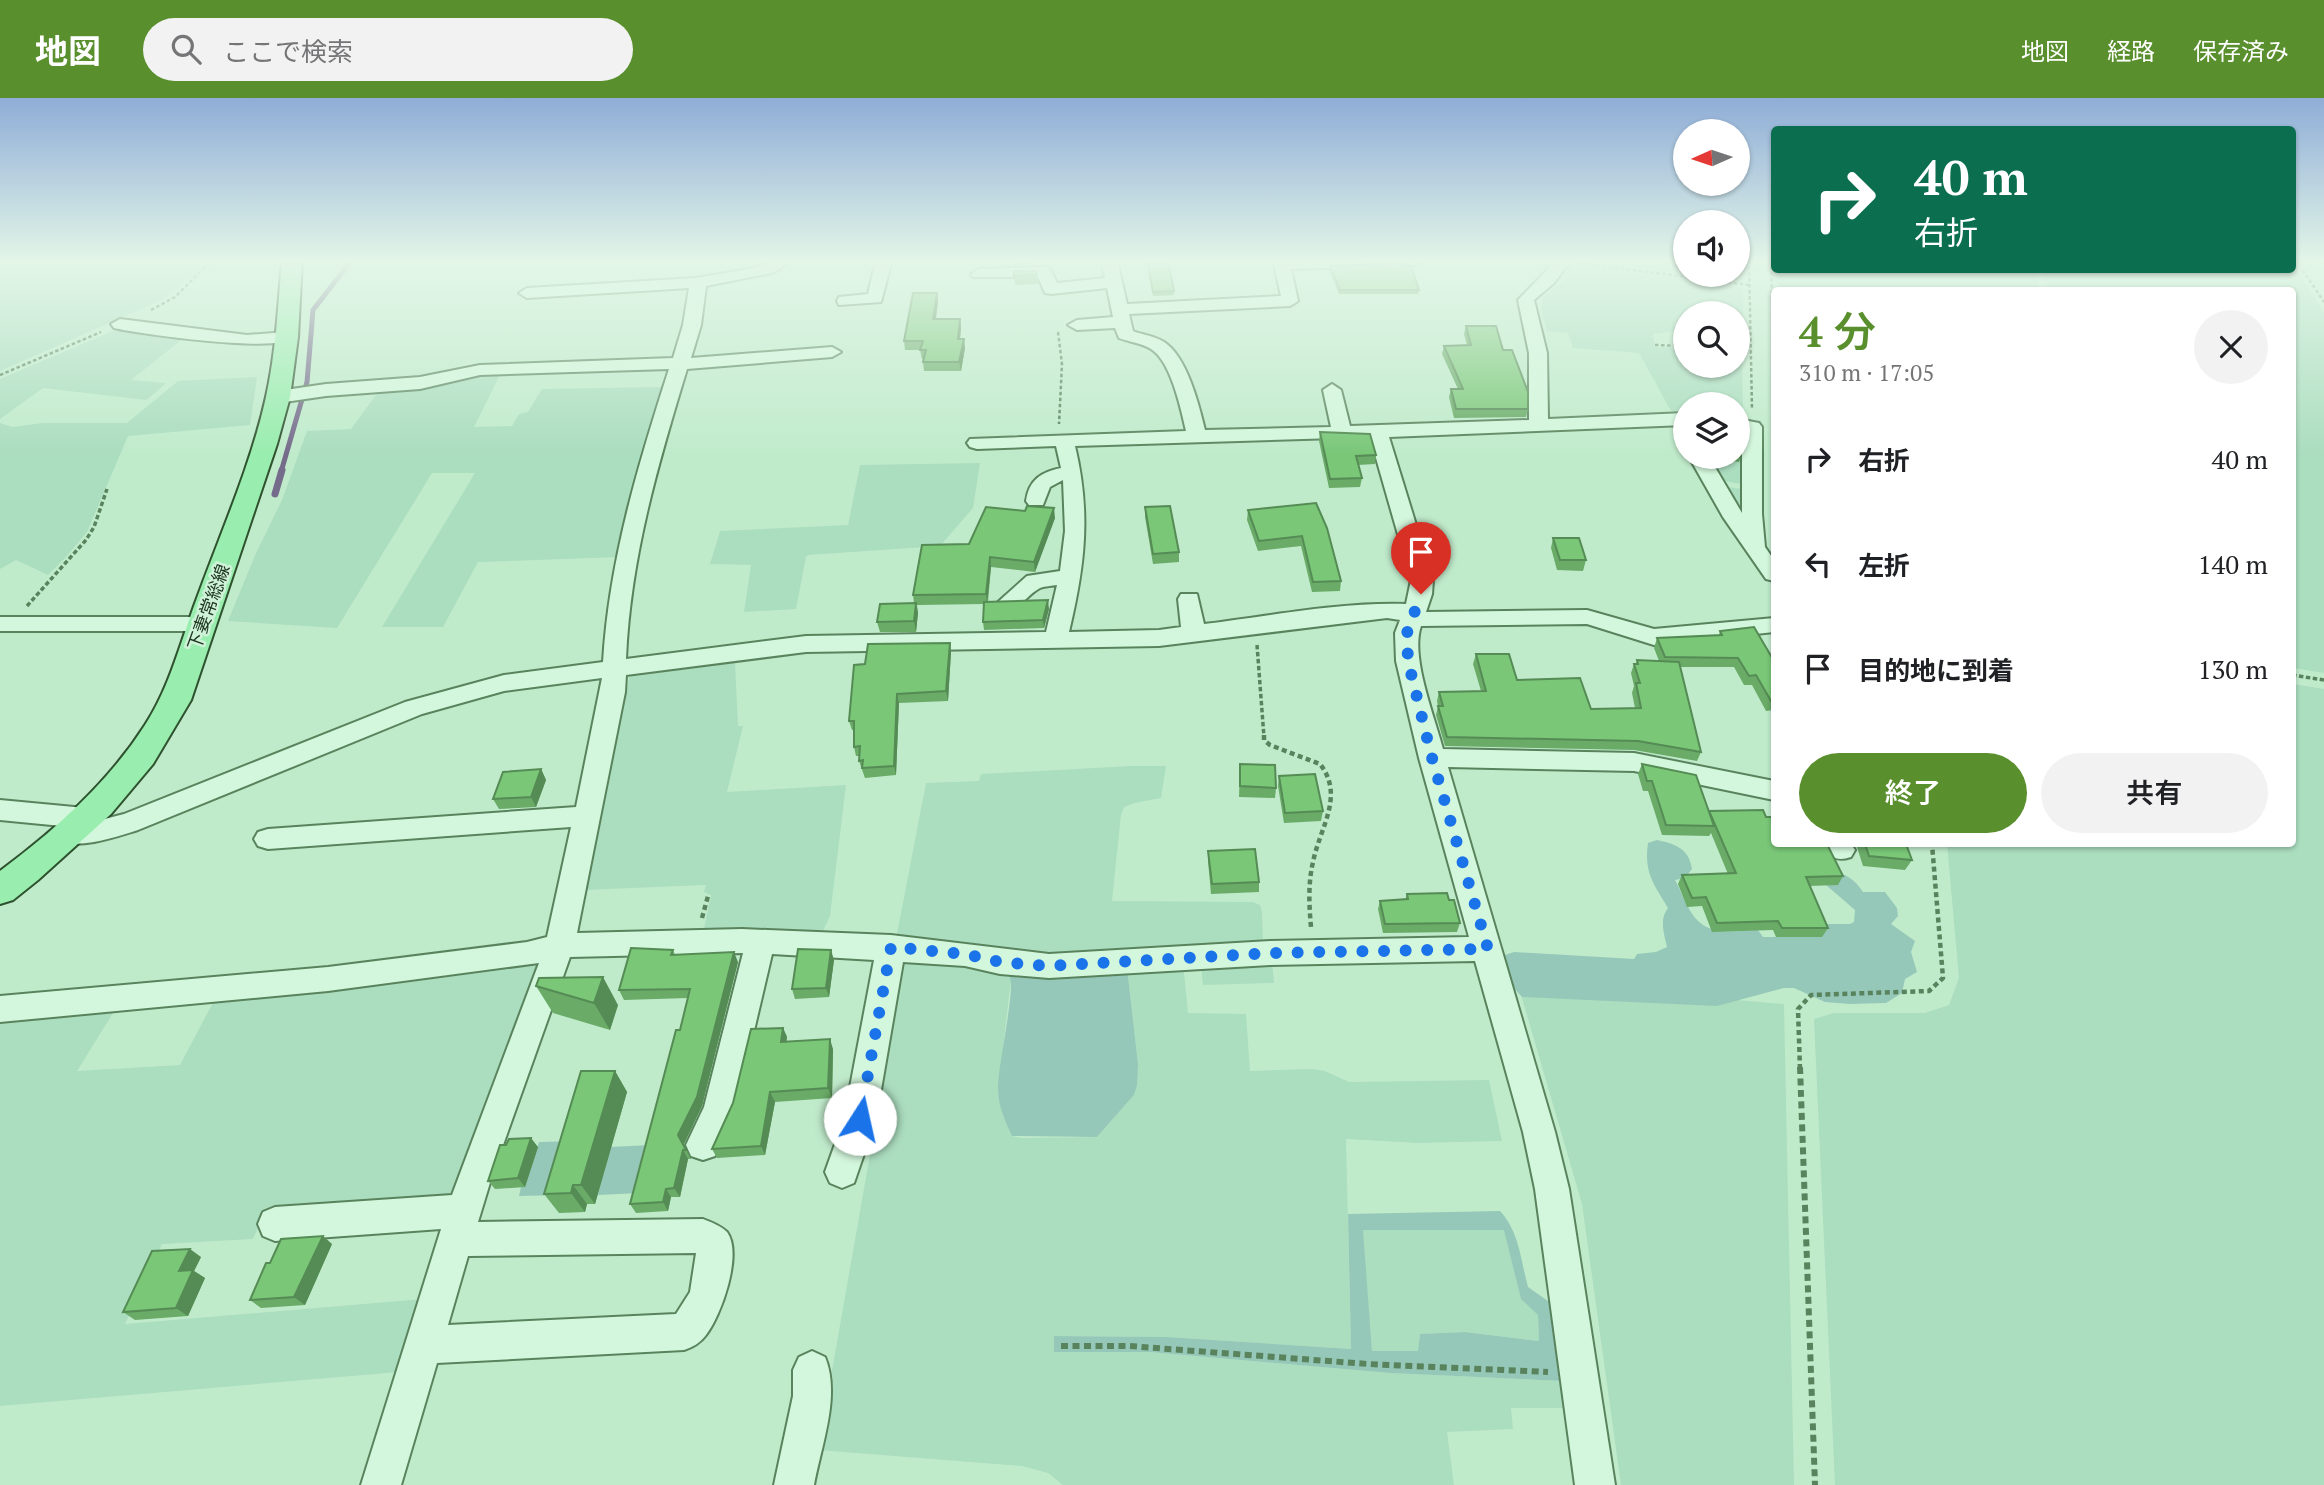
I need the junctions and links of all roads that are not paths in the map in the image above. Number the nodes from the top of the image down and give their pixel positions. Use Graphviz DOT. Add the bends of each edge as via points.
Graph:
graph roads {
  1 [pos="126,325"];
  2 [pos="287,325"];
  3 [pos="692,325"];
  4 [pos="1123,325"];
  5 [pos="1532,325"];
  6 [pos="286,337"];
  7 [pos="832,352"];
  8 [pos="679,363"];
  9 [pos="1332,390"];
  10 [pos="312,391"];
  11 [pos="285,396"];
  12 [pos="1673,422"];
  13 [pos="1539,423"];
  14 [pos="1378,431"];
  15 [pos="1342,432"];
  16 [pos="1197,436"];
  17 [pos="1067,439"];
  18 [pos="977,443"];
  19 [pos="1705,469"];
  20 [pos="1748,469"];
  21 [pos="1071,473"];
  22 [pos="1036,501"];
  23 [pos="1755,549"];
  24 [pos="1771,571"];
  25 [pos="1069,577"];
  26 [pos="1189,599"];
  27 [pos="1009,602"];
  28 [pos="1413,615"];
  29 [pos="202,624"];
  30 [pos="6,625"];
  31 [pos="1771,625"];
  32 [pos="1194,635"];
  33 [pos="1055,641"];
  34 [pos="614,667"];
  35 [pos="1432,758"];
  36 [pos="1771,789"];
  37 [pos="0,810"];
  38 [pos="589,816"];
  39 [pos="77,826"];
  40 [pos="268,839"];
  41 [pos="0,890"];
  42 [pos="760,942"];
  43 [pos="560,945"];
  44 [pos="891,947"];
  45 [pos="1488,949"];
  46 [pos="0,1009"];
  47 [pos="703,1145"];
  48 [pos="842,1172"];
  49 [pos="275,1224"];
  50 [pos="460,1225"];
  51 [pos="423,1345"];
  52 [pos="812,1370"];
  53 [pos="380,1485"];
  54 [pos="794,1485"];
  55 [pos="1595,1485"];
  1 -- 6 [label="street" via="247,340"];
  2 -- 6 [label="main road, 下妻常総線"];
  3 -- 8 [label="street"];
  4 -- 16 [label="street" via="1125,334 1164,350 1187,396"];
  5 -- 13 [label="street" via="1538,353"];
  6 -- 11 [label="main road, 下妻常総線"];
  7 -- 8 [label="street"];
  8 -- 10 [label="street" via="480,370 420,383"];
  8 -- 34 [label="street" via="629,542 617,610"];
  9 -- 15 [label="street"];
  10 -- 11 [label="street"];
  11 -- 29 [label="main road, 下妻常総線"];
  12 -- 13 [label="street"];
  13 -- 14 [label="street"];
  14 -- 15 [label="street"];
  14 -- 28 [label="street" via="1422,580"];
  15 -- 16 [label="street"];
  16 -- 17 [label="street"];
  17 -- 18 [label="street"];
  17 -- 21 [label="street"];
  19 -- 23 [label="street"];
  20 -- 23 [label="street"];
  21 -- 22 [label="street" via="1044,479 1037,488"];
  21 -- 25 [label="street" via="1076,517"];
  23 -- 24 [label="street"];
  25 -- 27 [label="street" via="1035,581"];
  25 -- 33 [label="street"];
  26 -- 32 [label="street"];
  28 -- 31 [label="street" via="1587,617 1654,638"];
  28 -- 32 [label="street" via="1387,611"];
  28 -- 35 [label="street" via="1407,633 1408,661"];
  29 -- 30 [label="street"];
  29 -- 39 [label="main road, 下妻常総線" via="175,700 156,735 128,775"];
  32 -- 33 [label="street"];
  33 -- 34 [label="street" via="806,644"];
  34 -- 38 [label="street"];
  34 -- 39 [label="street" via="472,691 404,712 130,823 96,831"];
  35 -- 36 [label="street" via="1634,762"];
  35 -- 45 [label="street"];
  37 -- 39 [label="street"];
  38 -- 40 [label="street"];
  38 -- 43 [label="street"];
  39 -- 41 [label="main road, 下妻常総線"];
  42 -- 43 [label="street"];
  42 -- 44 [label="street"];
  42 -- 47 [label="street" via="719,1112"];
  43 -- 46 [label="street" via="527,954 328,979"];
  43 -- 50 [label="street"];
  44 -- 45 [label="street" via="1049,966 1159,958"];
  44 -- 48 [label="street" via="860,1119"];
  45 -- 55 [label="street" via="1552,1189"];
  49 -- 50 [label="street"];
  50 -- 51 [label="street"];
  50 -- 51 [label="street" via="703,1236 714,1244 715,1256 701,1314 684,1332"];
  51 -- 53 [label="street"];
  52 -- 54 [label="street" via="812,1396"];
}
